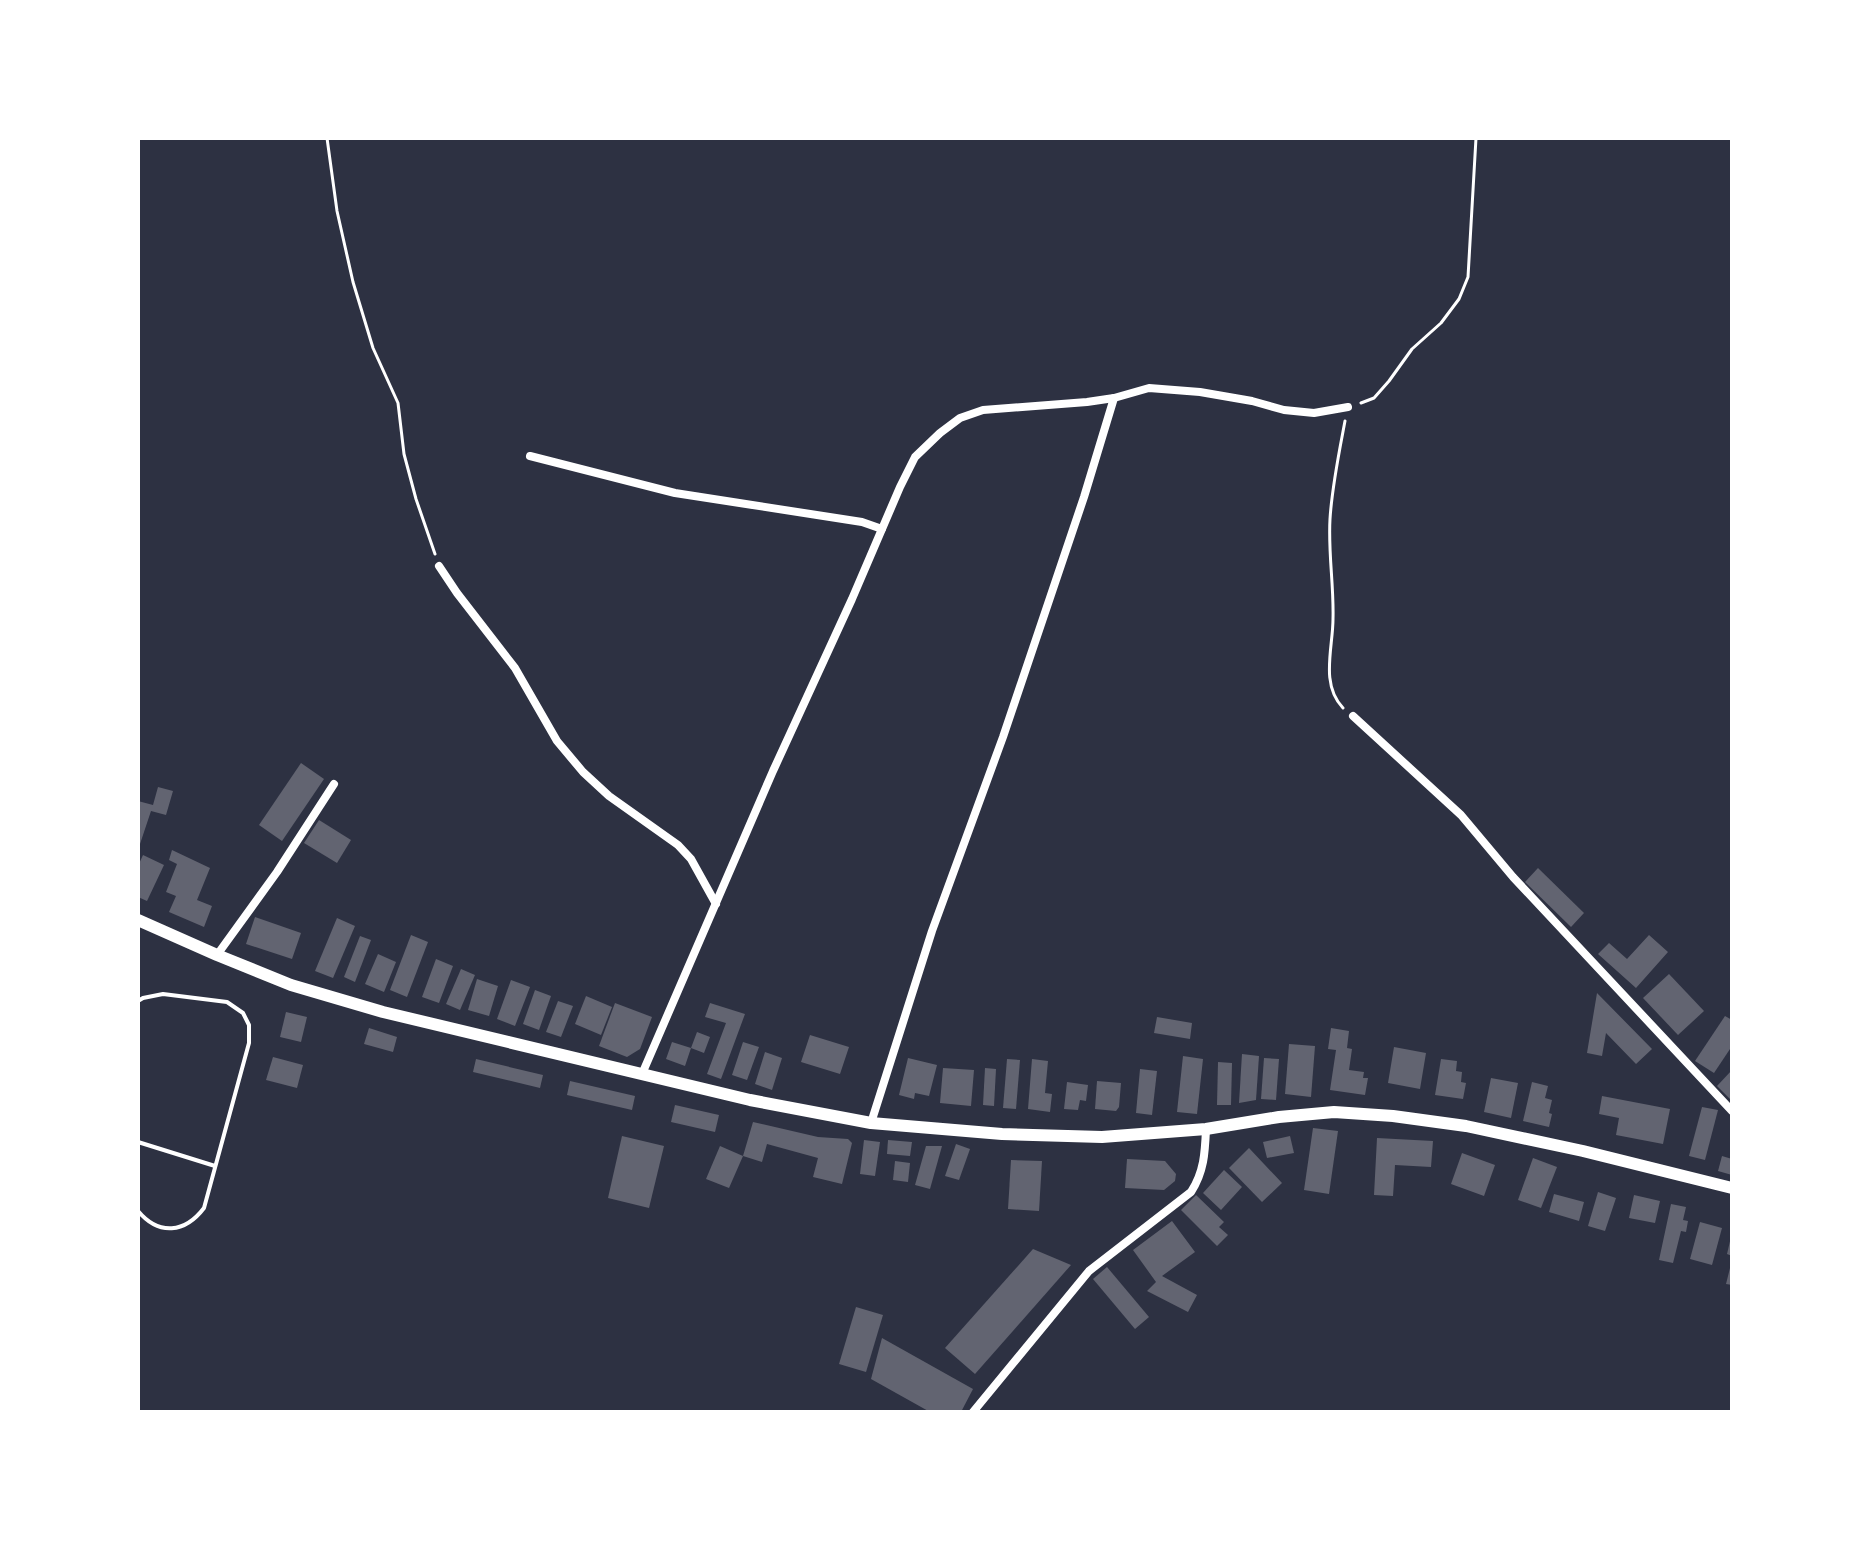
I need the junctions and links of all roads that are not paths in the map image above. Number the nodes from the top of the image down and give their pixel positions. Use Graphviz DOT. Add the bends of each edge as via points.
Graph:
graph roads {
  1 [pos="1114,398"];
  2 [pos="1348,407"];
  3 [pos="530,456"];
  4 [pos="882,529"];
  5 [pos="439,566"];
  6 [pos="1353,716"];
  7 [pos="334,784"];
  8 [pos="716,904"];
  9 [pos="139,924"];
  10 [pos="217,955"];
  11 [pos="138,1001"];
  12 [pos="642,1074"];
  13 [pos="1732,1111"];
  14 [pos="871,1123"];
  15 [pos="1206,1129"];
  16 [pos="138,1142"];
  17 [pos="215,1166"];
  18 [pos="1732,1188"];
  19 [pos="138,1211"];
  20 [pos="973,1412"];
  1 -- 2 [label="street" via="1149,388 1314,413"];
  1 -- 4 [label="street" via="983,410 960,418 915,457"];
  1 -- 14 [label="street"];
  3 -- 4 [label="street" via="675,493"];
  4 -- 8 [label="street"];
  5 -- 8 [label="street" via="515,668 557,741 609,796 678,845"];
  6 -- 13 [label="street" via="1461,815"];
  7 -- 10 [label="street"];
  8 -- 12 [label="street"];
  9 -- 10 [label="main road"];
  10 -- 12 [label="main road" via="291,985 383,1012"];
  11 -- 17 [label="lane" via="163,994 227,1002 249,1025 249,1043"];
  12 -- 14 [label="main road"];
  14 -- 15 [label="main road" via="1102,1137"];
  15 -- 18 [label="main road" via="1334,1112 1393,1116 1466,1126"];
  15 -- 20 [label="street" via="1205,1160 1191,1192 1089,1271"];
  16 -- 17 [label="lane"];
  17 -- 19 [label="lane" via="204,1208 195,1220 167,1229"];
}
